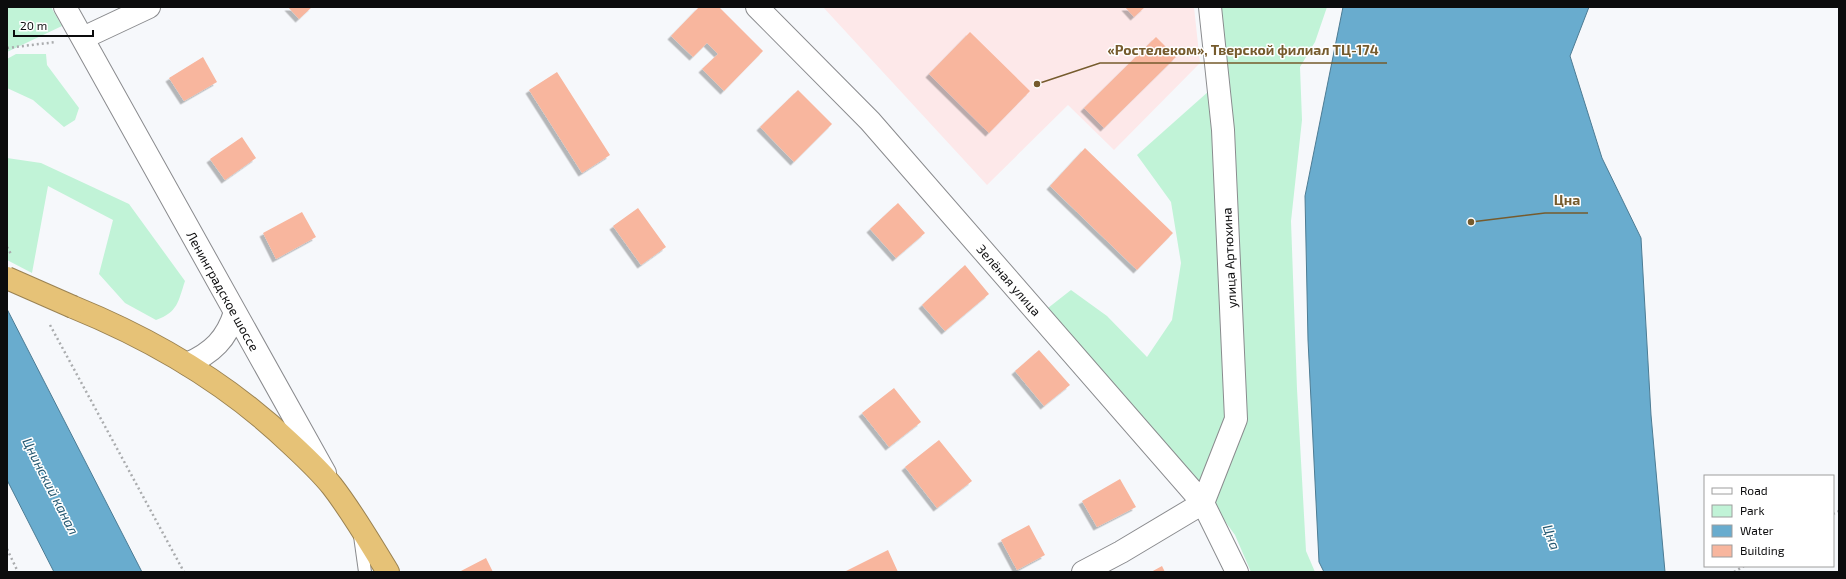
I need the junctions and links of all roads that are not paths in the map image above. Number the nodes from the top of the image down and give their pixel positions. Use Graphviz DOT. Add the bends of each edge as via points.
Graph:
graph roads {
  1 [pos="65,7"];
  2 [pos="149,7"];
  3 [pos="756,7"];
  4 [pos="1210,7"];
  5 [pos="83,38"];
  6 [pos="11,269"];
  7 [pos="235,312"];
  8 [pos="187,364"];
  9 [pos="332,486"];
  10 [pos="1203,503"];
  11 [pos="359,524"];
  12 [pos="365,572"];
  13 [pos="388,572"];
  14 [pos="1082,572"];
  15 [pos="1237,572"];
  1 -- 5 [label="street, Ленинградское шоссе"];
  2 -- 5 [label="street"];
  3 -- 10 [label="street, Зелёная улица" via="870,120"];
  4 -- 10 [label="street, улица Артюхина" via="1223,130 1236,419"];
  5 -- 7 [label="street, Ленинградское шоссе"];
  6 -- 8 [label="highway, bridge" via="73,307 132,332"];
  7 -- 8 [label="street" via="230,327 213,350"];
  7 -- 9 [label="street, Ленинградское шоссе"];
  8 -- 9 [label="highway" via="264,420 299,451"];
  9 -- 11 [label="highway, Ленинградское шоссе"];
  10 -- 14 [label="street"];
  10 -- 15 [label="street, Зелёная улица"];
  11 -- 12 [label="lane"];
  11 -- 13 [label="highway, Ленинградское шоссе"];
}
